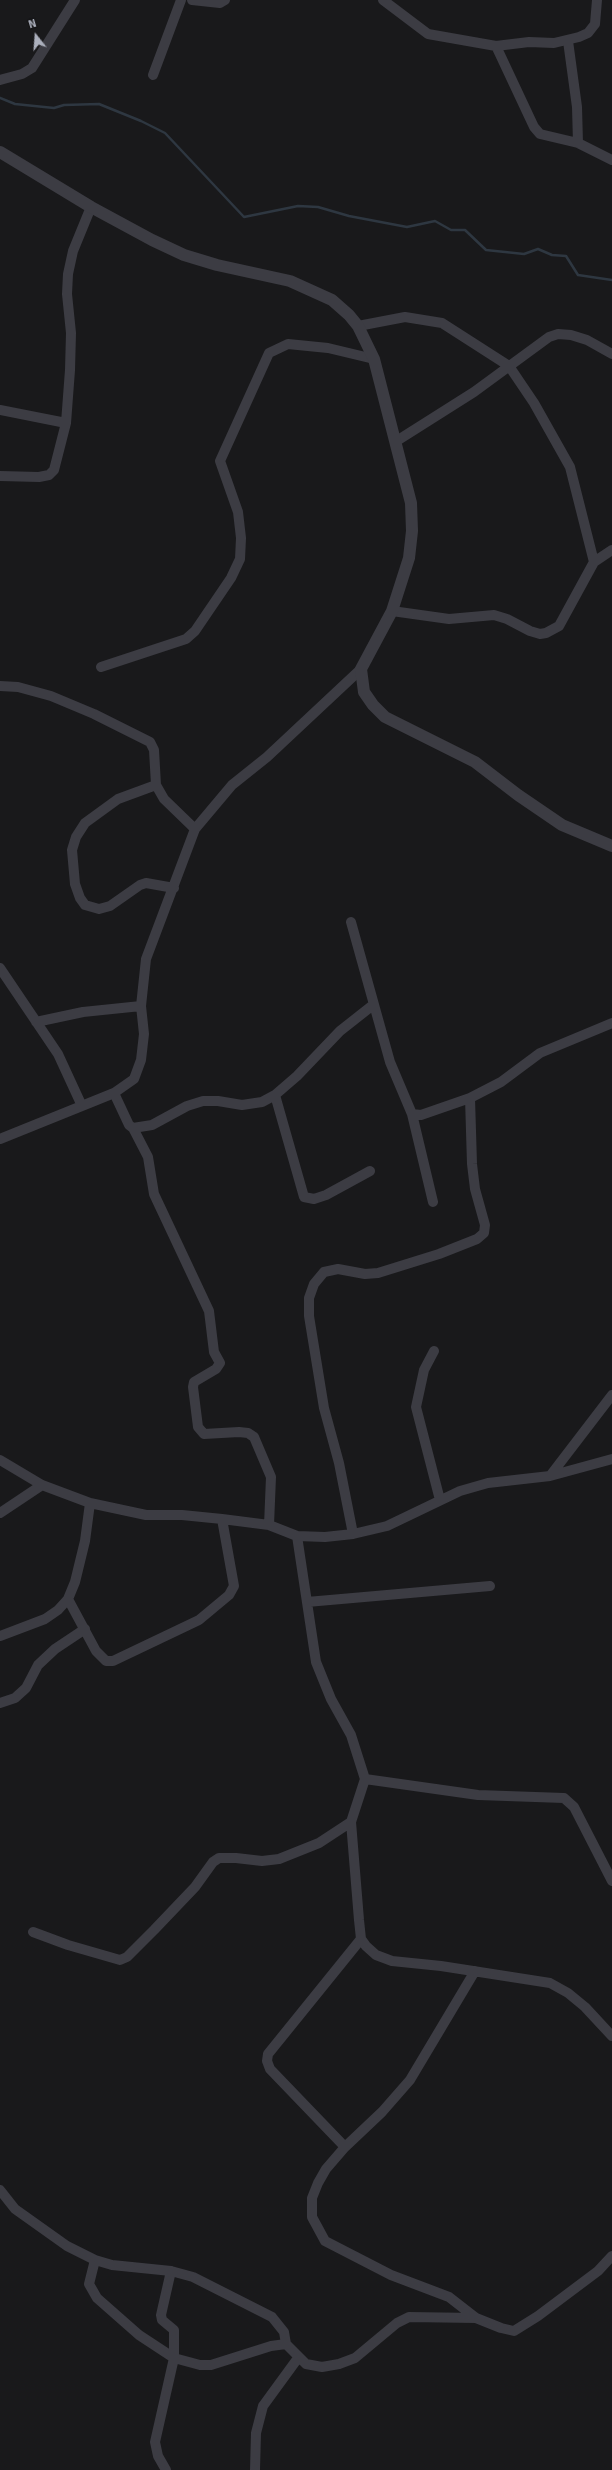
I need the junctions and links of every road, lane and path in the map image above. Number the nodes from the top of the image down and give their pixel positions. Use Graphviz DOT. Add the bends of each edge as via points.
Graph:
graph roads {
  1 [pos="75,0"];
  2 [pos="181,0"];
  3 [pos="192,0"];
  4 [pos="225,0"];
  5 [pos="383,0"];
  6 [pos="597,0"];
  7 [pos="568,41"];
  8 [pos="496,46"];
  9 [pos="153,75"];
  10 [pos="0,80"];
  11 [pos="578,143"];
  12 [pos="0,152"];
  13 [pos="5,157"];
  14 [pos="612,160"];
  15 [pos="91,207"];
  16 [pos="358,326"];
  17 [pos="612,354"];
  18 [pos="374,359"];
  19 [pos="509,366"];
  20 [pos="0,410"];
  21 [pos="66,423"];
  22 [pos="395,442"];
  23 [pos="0,476"];
  24 [pos="612,550"];
  25 [pos="594,562"];
  26 [pos="392,611"];
  27 [pos="101,667"];
  28 [pos="362,669"];
  29 [pos="0,683"];
  30 [pos="0,686"];
  31 [pos="18,687"];
  32 [pos="156,785"];
  33 [pos="196,829"];
  34 [pos="612,846"];
  35 [pos="174,888"];
  36 [pos="351,922"];
  37 [pos="0,968"];
  38 [pos="373,1005"];
  39 [pos="141,1006"];
  40 [pos="36,1022"];
  41 [pos="612,1023"];
  42 [pos="114,1093"];
  43 [pos="275,1095"];
  44 [pos="470,1098"];
  45 [pos="82,1106"];
  46 [pos="412,1114"];
  47 [pos="133,1128"];
  48 [pos="0,1139"];
  49 [pos="370,1170"];
  50 [pos="433,1202"];
  51 [pos="434,1351"];
  52 [pos="612,1395"];
  53 [pos="612,1459"];
  54 [pos="0,1460"];
  55 [pos="550,1476"];
  56 [pos="42,1485"];
  57 [pos="440,1500"];
  58 [pos="90,1503"];
  59 [pos="0,1513"];
  60 [pos="222,1519"];
  61 [pos="269,1525"];
  62 [pos="353,1534"];
  63 [pos="297,1536"];
  64 [pos="490,1586"];
  65 [pos="68,1599"];
  66 [pos="307,1602"];
  67 [pos="85,1629"];
  68 [pos="0,1636"];
  69 [pos="0,1703"];
  70 [pos="366,1779"];
  71 [pos="351,1822"];
  72 [pos="612,1882"];
  73 [pos="33,1932"];
  74 [pos="361,1938"];
  75 [pos="475,1971"];
  76 [pos="612,2036"];
  77 [pos="345,2147"];
  78 [pos="0,2190"];
  79 [pos="612,2256"];
  80 [pos="95,2260"];
  81 [pos="171,2271"];
  82 [pos="476,2318"];
  83 [pos="286,2344"];
  84 [pos="174,2358"];
  85 [pos="298,2358"];
  86 [pos="166,2470"];
  87 [pos="255,2470"];
  1 -- 10 [label="street" via="32,68 22,74"];
  2 -- 9 [label="street"];
  3 -- 4 [label="street" via="220,3"];
  5 -- 8 [label="street" via="428,34"];
  6 -- 7 [label="street" via="595,24 588,33"];
  7 -- 8 [label="street"];
  7 -- 11 [label="street" via="577,107"];
  8 -- 11 [label="street" via="537,131 540,134"];
  11 -- 14 [label="street"];
  12 -- 13 [label="street"];
  13 -- 15 [label="street"];
  15 -- 16 [label="street" via="184,255 248,273 290,281 332,300"];
  15 -- 21 [label="street" via="73,251 68,274 67,312 71,333"];
  16 -- 18 [label="street"];
  16 -- 19 [label="street" via="405,317 442,322"];
  17 -- 19 [label="street" via="587,340 558,334 549,337"];
  18 -- 22 [label="street"];
  18 -- 27 [label="street" via="328,348 288,344 269,353 220,461 238,512 242,538 240,559 231,578 195,631 186,639"];
  19 -- 22 [label="street" via="474,392"];
  19 -- 25 [label="street" via="538,409 570,466"];
  20 -- 21 [label="street"];
  21 -- 23 [label="street" via="54,470 39,477"];
  22 -- 26 [label="street" via="411,503 412,531 409,558"];
  24 -- 25 [label="street"];
  25 -- 26 [label="street" via="559,626 546,634 530,631 507,618 494,615 449,619"];
  26 -- 28 [label="street"];
  28 -- 33 [label="street" via="267,757 232,784"];
  28 -- 34 [label="street" via="364,692 385,717 475,762 562,825"];
  29 -- 31 [label="street"];
  30 -- 31 [label="street"];
  31 -- 32 [label="street" via="51,696 80,708 150,742 154,750"];
  32 -- 33 [label="street" via="164,799"];
  32 -- 35 [label="street" via="118,799 85,823 76,836 72,850 75,884 85,905 99,909 110,906 146,883"];
  33 -- 35 [label="street"];
  35 -- 39 [label="street" via="146,958"];
  36 -- 38 [label="street"];
  37 -- 40 [label="street"];
  38 -- 43 [label="street" via="340,1031"];
  38 -- 46 [label="street" via="390,1062"];
  39 -- 40 [label="street" via="83,1012"];
  39 -- 42 [label="street" via="144,1034 141,1060 134,1078"];
  40 -- 45 [label="street" via="58,1054"];
  41 -- 44 [label="street" via="540,1053 501,1082"];
  42 -- 45 [label="street"];
  42 -- 47 [label="street" via="129,1125"];
  43 -- 47 [label="street" via="251,1105 203,1101 187,1106 152,1126"];
  43 -- 49 [label="street" via="304,1197 314,1199 326,1195"];
  44 -- 46 [label="street" via="421,1115"];
  44 -- 62 [label="street" via="472,1164 475,1189 485,1225 484,1233 477,1239 439,1254 378,1273 365,1274 338,1269 324,1272 314,1284 309,1298 309,1316 324,1408 339,1463"];
  45 -- 48 [label="street"];
  46 -- 50 [label="street"];
  47 -- 61 [label="street" via="148,1157 154,1194 209,1311 214,1352 220,1364 194,1382 198,1427 204,1434 239,1432 254,1437 271,1477"];
  51 -- 57 [label="street" via="424,1370 416,1407"];
  52 -- 55 [label="street"];
  53 -- 55 [label="street"];
  54 -- 56 [label="street"];
  55 -- 57 [label="street" via="488,1483"];
  56 -- 58 [label="street"];
  56 -- 59 [label="street"];
  57 -- 62 [label="street" via="387,1526"];
  58 -- 60 [label="street" via="146,1516 182,1515"];
  58 -- 65 [label="street" via="75,1582"];
  60 -- 61 [label="street"];
  60 -- 67 [label="street" via="234,1586 218,1606 199,1620 113,1661 102,1658"];
  61 -- 63 [label="street"];
  62 -- 63 [label="street"];
  63 -- 66 [label="street"];
  64 -- 66 [label="street"];
  65 -- 67 [label="street"];
  65 -- 68 [label="street" via="45,1619"];
  66 -- 70 [label="street" via="316,1662 331,1699 351,1735"];
  67 -- 69 [label="street" via="55,1649 38,1665 26,1688 15,1698"];
  70 -- 71 [label="street"];
  70 -- 72 [label="street" via="478,1794 564,1798 574,1807"];
  71 -- 73 [label="street" via="319,1843 279,1859 262,1861 219,1858 154,1930 127,1957 120,1960"];
  71 -- 74 [label="street"];
  74 -- 75 [label="street" via="376,1955 392,1961"];
  74 -- 77 [label="street" via="268,2054 267,2061 270,2069"];
  75 -- 76 [label="street" via="550,1983 585,2007"];
  75 -- 77 [label="street" via="410,2080 382,2112"];
  77 -- 82 [label="street" via="318,2183 312,2198 312,2217 325,2241 391,2275 449,2297"];
  78 -- 80 [label="street" via="15,2209 45,2232"];
  79 -- 82 [label="street" via="598,2271 520,2329 514,2331 501,2328"];
  80 -- 81 [label="street" via="112,2265"];
  80 -- 84 [label="street" via="89,2284 96,2298 139,2335"];
  81 -- 83 [label="street" via="193,2277 272,2318 284,2332"];
  81 -- 84 [label="street" via="161,2315 162,2320 174,2330"];
  82 -- 85 [label="street" via="409,2317 397,2323 355,2358 340,2364 313,2366"];
  83 -- 84 [label="street" via="271,2346 211,2365 200,2366"];
  83 -- 85 [label="street"];
  84 -- 86 [label="street" via="155,2438 158,2456"];
  85 -- 87 [label="street" via="263,2406 256,2433"];
}
